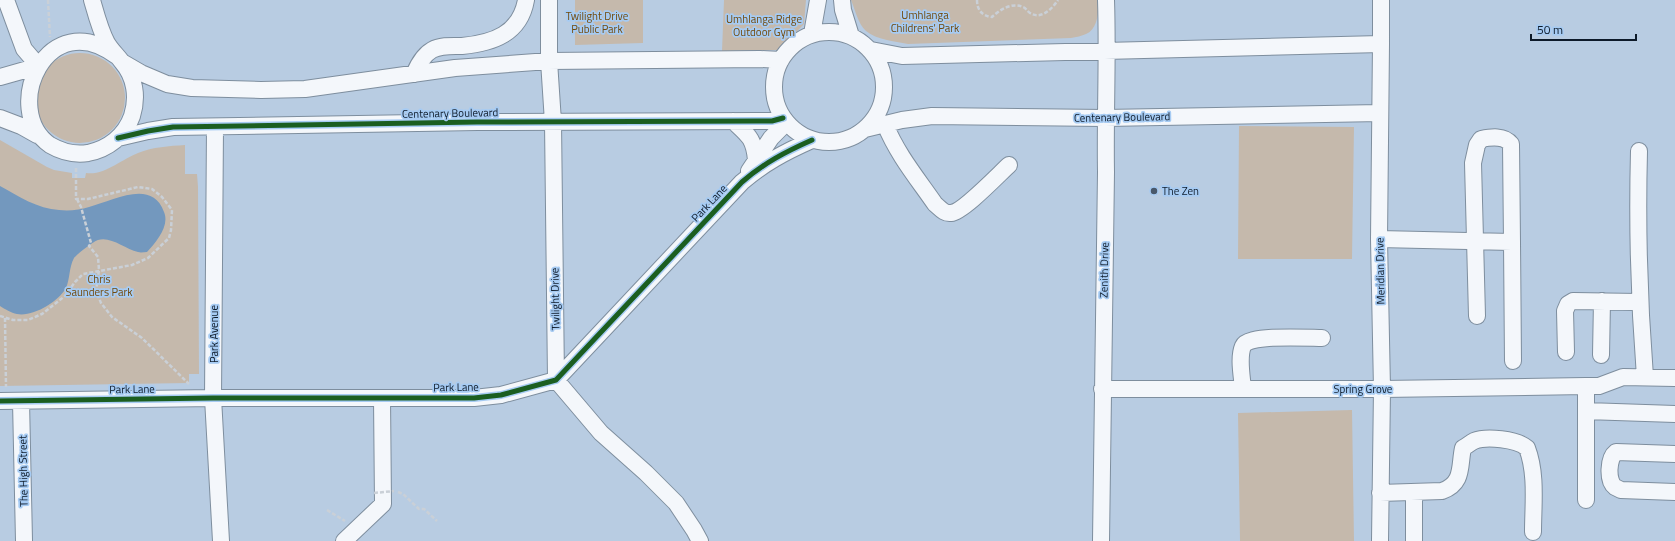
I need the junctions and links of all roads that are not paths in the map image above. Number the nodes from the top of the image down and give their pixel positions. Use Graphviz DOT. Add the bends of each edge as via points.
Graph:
graph roads {
  1 [pos="6,0"];
  2 [pos="92,0"];
  3 [pos="526,0"];
  4 [pos="549,0"];
  5 [pos="818,0"];
  6 [pos="842,0"];
  7 [pos="1106,0"];
  8 [pos="1381,0"];
  9 [pos="812,34"];
  10 [pos="851,36"];
  11 [pos="1382,44"];
  12 [pos="871,50"];
  13 [pos="1108,51"];
  14 [pos="120,59"];
  15 [pos="781,60"];
  16 [pos="549,61"];
  17 [pos="34,65"];
  18 [pos="414,74"];
  19 [pos="0,77"];
  20 [pos="1380,113"];
  21 [pos="0,118"];
  22 [pos="1105,118"];
  23 [pos="785,120"];
  24 [pos="733,121"];
  25 [pos="552,122"];
  26 [pos="885,124"];
  27 [pos="216,127"];
  28 [pos="865,129"];
  29 [pos="37,135"];
  30 [pos="118,138"];
  31 [pos="812,140"];
  32 [pos="1638,152"];
  33 [pos="756,160"];
  34 [pos="1009,165"];
  35 [pos="742,182"];
  36 [pos="1379,239"];
  37 [pos="1476,242"];
  38 [pos="1512,242"];
  39 [pos="1602,301"];
  40 [pos="1640,302"];
  41 [pos="1477,316"];
  42 [pos="1322,338"];
  43 [pos="1566,352"];
  44 [pos="1601,355"];
  45 [pos="1513,361"];
  46 [pos="1645,377"];
  47 [pos="1675,378"];
  48 [pos="556,380"];
  49 [pos="1586,386"];
  50 [pos="1102,389"];
  51 [pos="1243,389"];
  52 [pos="1382,389"];
  53 [pos="208,398"];
  54 [pos="382,398"];
  55 [pos="9,401"];
  56 [pos="1586,411"];
  57 [pos="1675,414"];
  58 [pos="1675,454"];
  59 [pos="1675,492"];
  60 [pos="1380,493"];
  61 [pos="1414,493"];
  62 [pos="1586,500"];
  63 [pos="1533,532"];
  64 [pos="24,541"];
  65 [pos="221,541"];
  66 [pos="344,541"];
  67 [pos="700,541"];
  68 [pos="1100,541"];
  69 [pos="1380,541"];
  70 [pos="1414,541"];
  1 -- 17 [label="street" via="24,49"];
  2 -- 14 [label="street" via="106,42"];
  3 -- 18 [label="street" via="525,9 518,23 502,37 478,44 438,48 424,56"];
  4 -- 16 [label="street, Twilight Drive"];
  5 -- 9 [label="street"];
  6 -- 10 [label="street"];
  7 -- 13 [label="street, Zenith Drive"];
  8 -- 11 [label="street, Meridian Drive"];
  9 -- 10 [label="street" via="832,31"];
  9 -- 15 [label="street" via="789,49"];
  10 -- 12 [label="street"];
  11 -- 13 [label="street"];
  11 -- 20 [label="street, Meridian Drive"];
  12 -- 13 [label="street" via="902,56"];
  12 -- 28 [label="street" via="880,65 885,82 884,100 877,116"];
  13 -- 22 [label="street, Zenith Drive"];
  14 -- 17 [label="street" via="98,45 76,42 53,48"];
  14 -- 18 [label="street" via="141,73 167,84 192,88 305,89"];
  14 -- 30 [label="street" via="132,80 135,101 130,121"];
  15 -- 16 [label="street"];
  15 -- 23 [label="street" via="775,75 774,91 777,106"];
  16 -- 18 [label="street" via="455,68"];
  16 -- 25 [label="street, Twilight Drive"];
  17 -- 19 [label="street"];
  17 -- 29 [label="street" via="24,87 23,97 26,117"];
  20 -- 22 [label="street, Centenary Boulevard"];
  20 -- 36 [label="street, Meridian Drive"];
  21 -- 29 [label="street"];
  22 -- 26 [label="street, Centenary Boulevard" via="932,116"];
  22 -- 50 [label="street, Zenith Drive"];
  23 -- 24 [label="street, Centenary Boulevard"];
  23 -- 31 [label="street" via="798,133"];
  23 -- 33 [label="street, Park Lane"];
  24 -- 25 [label="street, Centenary Boulevard"];
  24 -- 33 [label="street" via="752,139"];
  25 -- 27 [label="street, Centenary Boulevard"];
  25 -- 48 [label="street, Twilight Drive"];
  26 -- 28 [label="street, Centenary Boulevard"];
  26 -- 34 [label="street" via="892,142 935,204 948,213 956,212 967,204"];
  27 -- 30 [label="street, Centenary Boulevard" via="173,127"];
  27 -- 53 [label="street, Park Avenue"];
  28 -- 31 [label="street" via="849,139 836,142"];
  29 -- 30 [label="street" via="58,150 76,153 96,151"];
  31 -- 35 [label="street, Park Lane" via="776,156"];
  32 -- 40 [label="street"];
  33 -- 35 [label="street, Park Lane"];
  35 -- 48 [label="street, Park Lane"];
  36 -- 37 [label="street"];
  36 -- 52 [label="street, Meridian Drive"];
  37 -- 38 [label="street"];
  37 -- 38 [label="street" via="1474,154 1481,139 1492,136 1511,144"];
  37 -- 41 [label="street"];
  38 -- 45 [label="street"];
  39 -- 40 [label="street"];
  39 -- 43 [label="street" via="1573,301 1566,307"];
  39 -- 44 [label="street"];
  40 -- 46 [label="street"];
  42 -- 51 [label="street" via="1256,338 1246,342 1241,361"];
  46 -- 47 [label="street"];
  46 -- 49 [label="street, Spring Grove" via="1623,377 1599,386"];
  48 -- 54 [label="street, Park Lane" via="488,396"];
  48 -- 67 [label="street" via="601,433 676,503"];
  49 -- 52 [label="street, Spring Grove"];
  49 -- 56 [label="street"];
  50 -- 51 [label="street, Spring Grove"];
  50 -- 68 [label="street, Zenith Drive"];
  51 -- 52 [label="street, Spring Grove"];
  52 -- 60 [label="street, Meridian Drive"];
  53 -- 54 [label="street, Park Lane"];
  53 -- 55 [label="street, Park Lane"];
  53 -- 65 [label="street, Park Avenue"];
  54 -- 66 [label="street" via="382,504"];
  55 -- 64 [label="street, The High Street"];
  56 -- 57 [label="street"];
  56 -- 62 [label="street"];
  58 -- 59 [label="street" via="1616,452 1612,456 1610,466 1610,481 1614,487 1621,490"];
  60 -- 61 [label="street"];
  60 -- 69 [label="street, Meridian Drive"];
  61 -- 63 [label="street" via="1451,488 1461,470 1463,448 1475,441 1484,438 1517,442 1527,448 1531,460"];
  61 -- 70 [label="street"];
}
